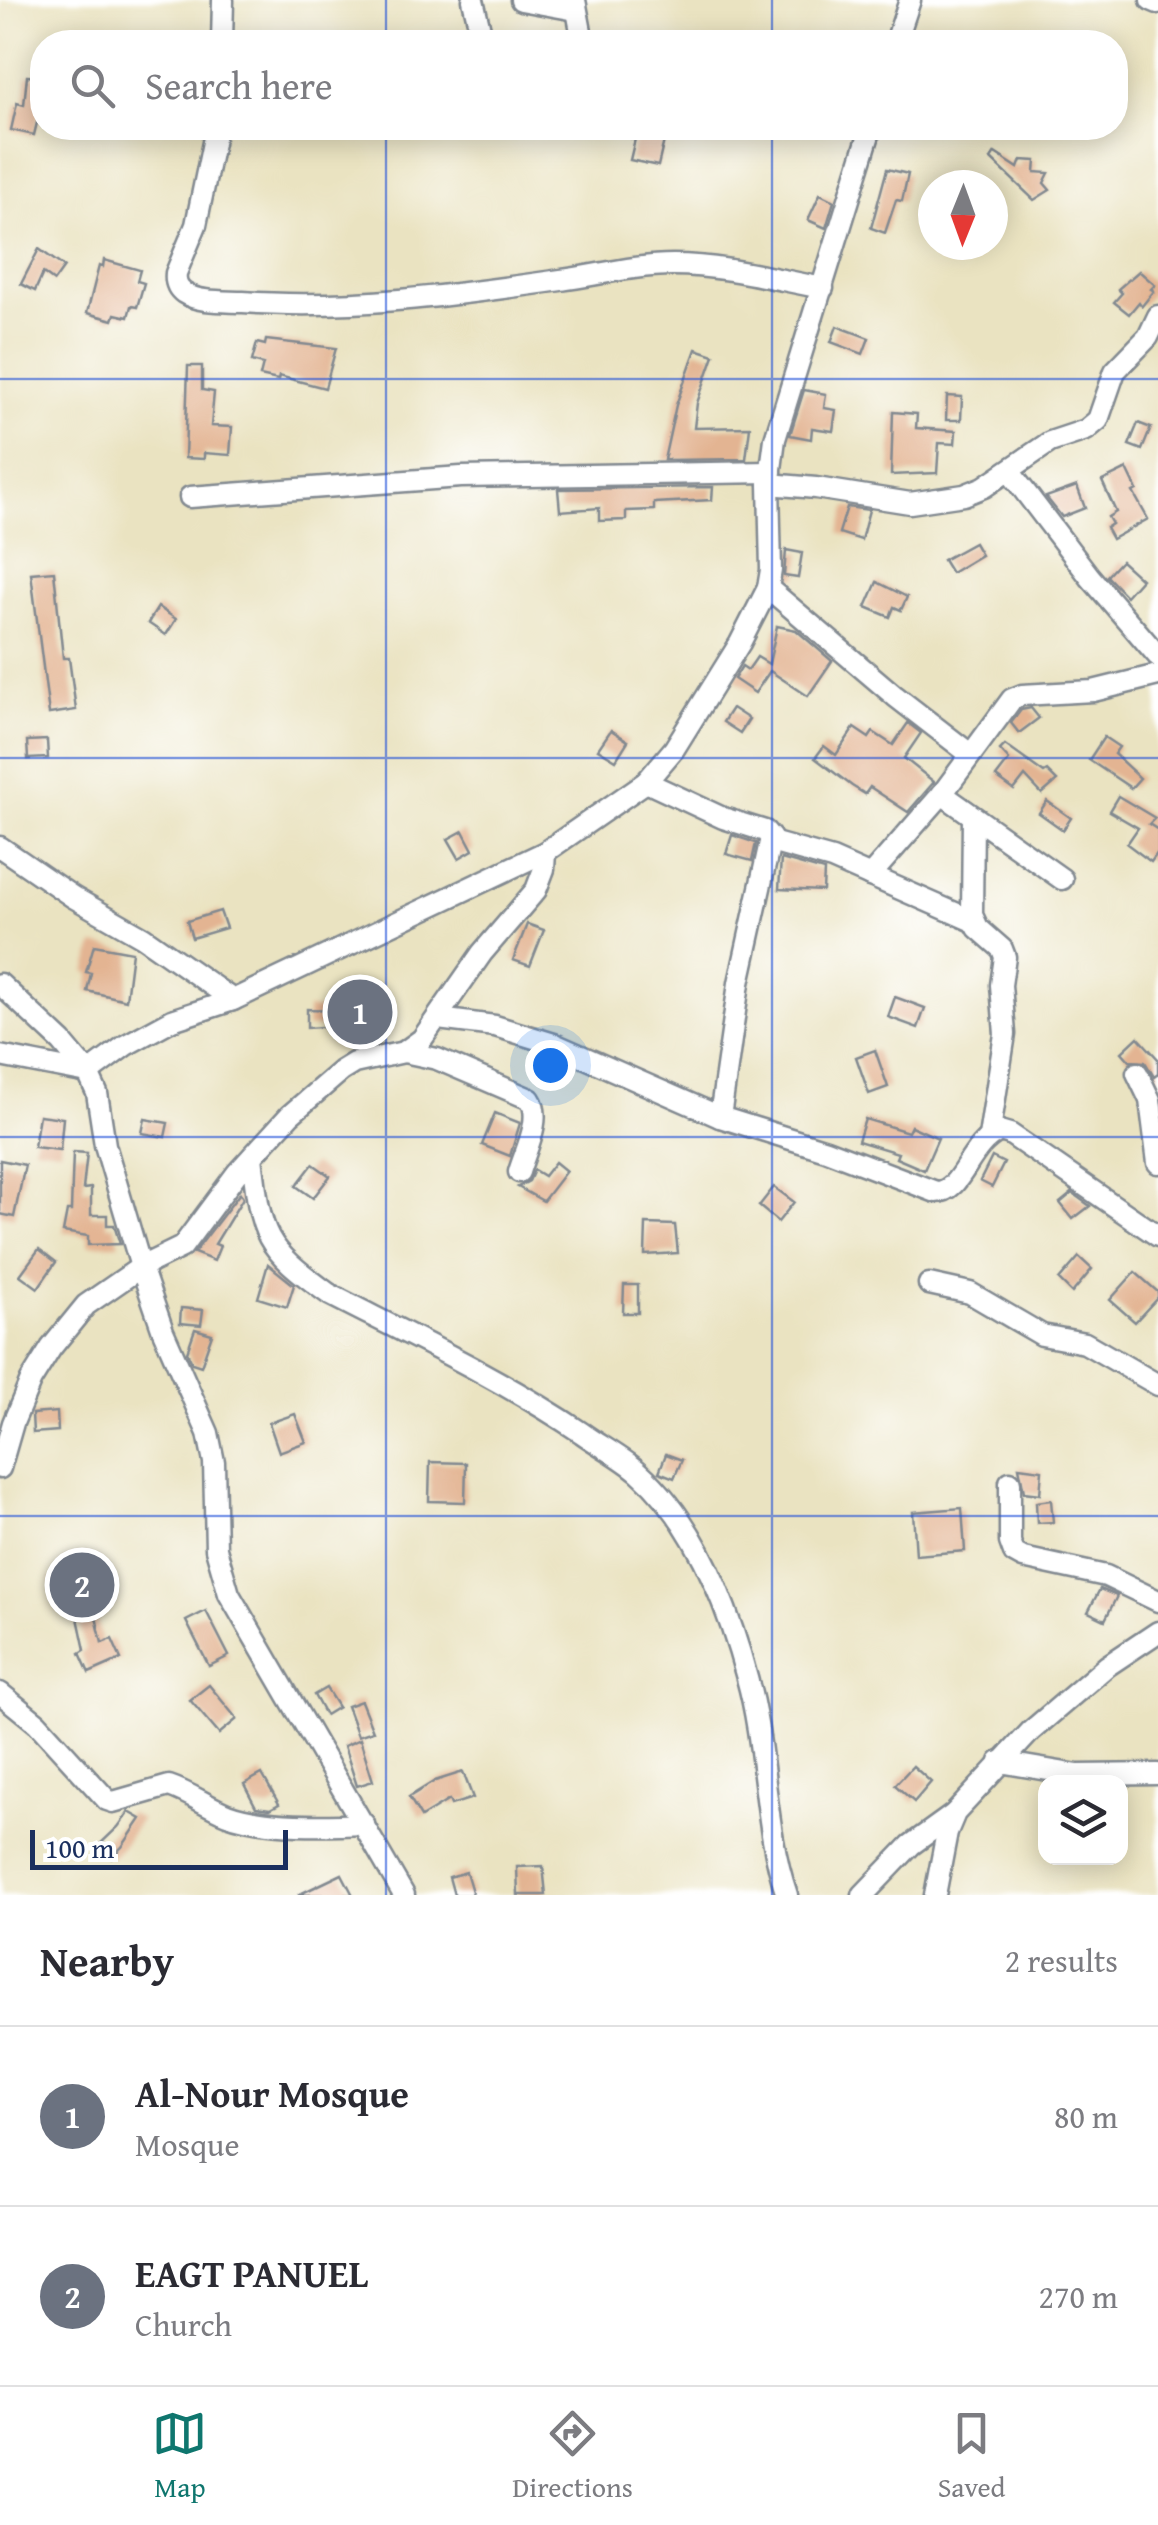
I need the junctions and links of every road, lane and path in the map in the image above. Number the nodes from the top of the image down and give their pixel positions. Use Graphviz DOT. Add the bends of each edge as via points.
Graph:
graph roads {
  1 [pos="222,0"];
  2 [pos="472,0"];
  3 [pos="522,0"];
  4 [pos="910,0"];
  5 [pos="1151,0"];
  6 [pos="1158,3"];
  7 [pos="576,5"];
  8 [pos="222,30"];
  9 [pos="481,30"];
  10 [pos="581,30"];
  11 [pos="900,30"];
  12 [pos="214,140"];
  13 [pos="867,140"];
  14 [pos="823,288"];
  15 [pos="1158,316"];
  16 [pos="1010,472"];
  17 [pos="770,478"];
  18 [pos="190,497"];
  19 [pos="768,588"];
  20 [pos="1158,656"];
  21 [pos="1158,675"];
  22 [pos="970,754"];
  23 [pos="646,782"];
  24 [pos="942,794"];
  25 [pos="973,817"];
  26 [pos="770,842"];
  27 [pos="0,848"];
  28 [pos="545,852"];
  29 [pos="870,876"];
  30 [pos="1062,879"];
  31 [pos="974,921"];
  32 [pos="0,984"];
  33 [pos="233,1000"];
  34 [pos="438,1019"];
  35 [pos="404,1052"];
  36 [pos="0,1056"];
  37 [pos="88,1073"];
  38 [pos="1137,1074"];
  39 [pos="720,1117"];
  40 [pos="989,1137"];
  41 [pos="252,1158"];
  42 [pos="1158,1163"];
  43 [pos="519,1172"];
  44 [pos="1158,1236"];
  45 [pos="142,1267"];
  46 [pos="929,1284"];
  47 [pos="1158,1385"];
  48 [pos="0,1468"];
  49 [pos="1010,1482"];
  50 [pos="1158,1601"];
  51 [pos="1158,1632"];
  52 [pos="0,1692"];
  53 [pos="1000,1762"];
  54 [pos="1158,1774"];
  55 [pos="955,1812"];
  56 [pos="364,1824"];
  57 [pos="404,1895"];
  58 [pos="787,1895"];
  59 [pos="863,1895"];
  60 [pos="935,1895"];
  1 -- 8 [label="street"];
  2 -- 9 [label="street"];
  3 -- 7 [label="street"];
  4 -- 11 [label="street"];
  5 -- 6 [label="street"];
  7 -- 10 [label="street"];
  12 -- 14 [label="street" via="196,226 176,274 181,292 193,297 350,304 675,265"];
  13 -- 14 [label="street"];
  14 -- 17 [label="street" via="775,439"];
  15 -- 16 [label="street" via="1148,337 1115,371 1098,420 1050,442"];
  16 -- 17 [label="street" via="964,495 910,504"];
  16 -- 20 [label="street"];
  17 -- 18 [label="street" via="461,478"];
  17 -- 19 [label="street"];
  19 -- 22 [label="street"];
  19 -- 23 [label="street" via="674,750"];
  21 -- 22 [label="street" via="1094,691 1017,696"];
  22 -- 24 [label="street"];
  23 -- 26 [label="street" via="765,831"];
  23 -- 28 [label="street"];
  24 -- 25 [label="street"];
  24 -- 29 [label="street"];
  25 -- 30 [label="street"];
  25 -- 31 [label="street"];
  26 -- 29 [label="street"];
  26 -- 39 [label="street" via="738,983"];
  27 -- 33 [label="street"];
  28 -- 33 [label="street"];
  28 -- 34 [label="street" via="536,890"];
  29 -- 31 [label="street"];
  31 -- 40 [label="street" via="1005,957 1005,1034"];
  32 -- 37 [label="street"];
  33 -- 37 [label="street" via="172,1020"];
  34 -- 35 [label="street"];
  34 -- 39 [label="street" via="537,1038"];
  35 -- 41 [label="street" via="341,1070"];
  35 -- 43 [label="street" via="530,1099 535,1119"];
  36 -- 37 [label="street"];
  37 -- 45 [label="street"];
  38 -- 42 [label="street" via="1150,1100"];
  39 -- 40 [label="street" via="936,1192 954,1187"];
  40 -- 44 [label="street" via="1010,1134"];
  41 -- 45 [label="street" via="182,1247"];
  41 -- 58 [label="street" via="263,1229 279,1255 307,1279 529,1398 639,1472 662,1499 714,1576 732,1629"];
  45 -- 48 [label="street" via="86,1305 50,1348 13,1423"];
  45 -- 56 [label="street" via="208,1433 216,1550 230,1594"];
  46 -- 47 [label="street" via="970,1292 1042,1335 1086,1344"];
  49 -- 50 [label="street" via="1014,1552 1106,1576"];
  51 -- 53 [label="street" via="1107,1666"];
  52 -- 56 [label="street" via="107,1800 169,1786 248,1819"];
  53 -- 54 [label="street" via="1078,1774"];
  53 -- 55 [label="street"];
  55 -- 59 [label="street"];
  55 -- 60 [label="street"];
  56 -- 57 [label="street"];
}
